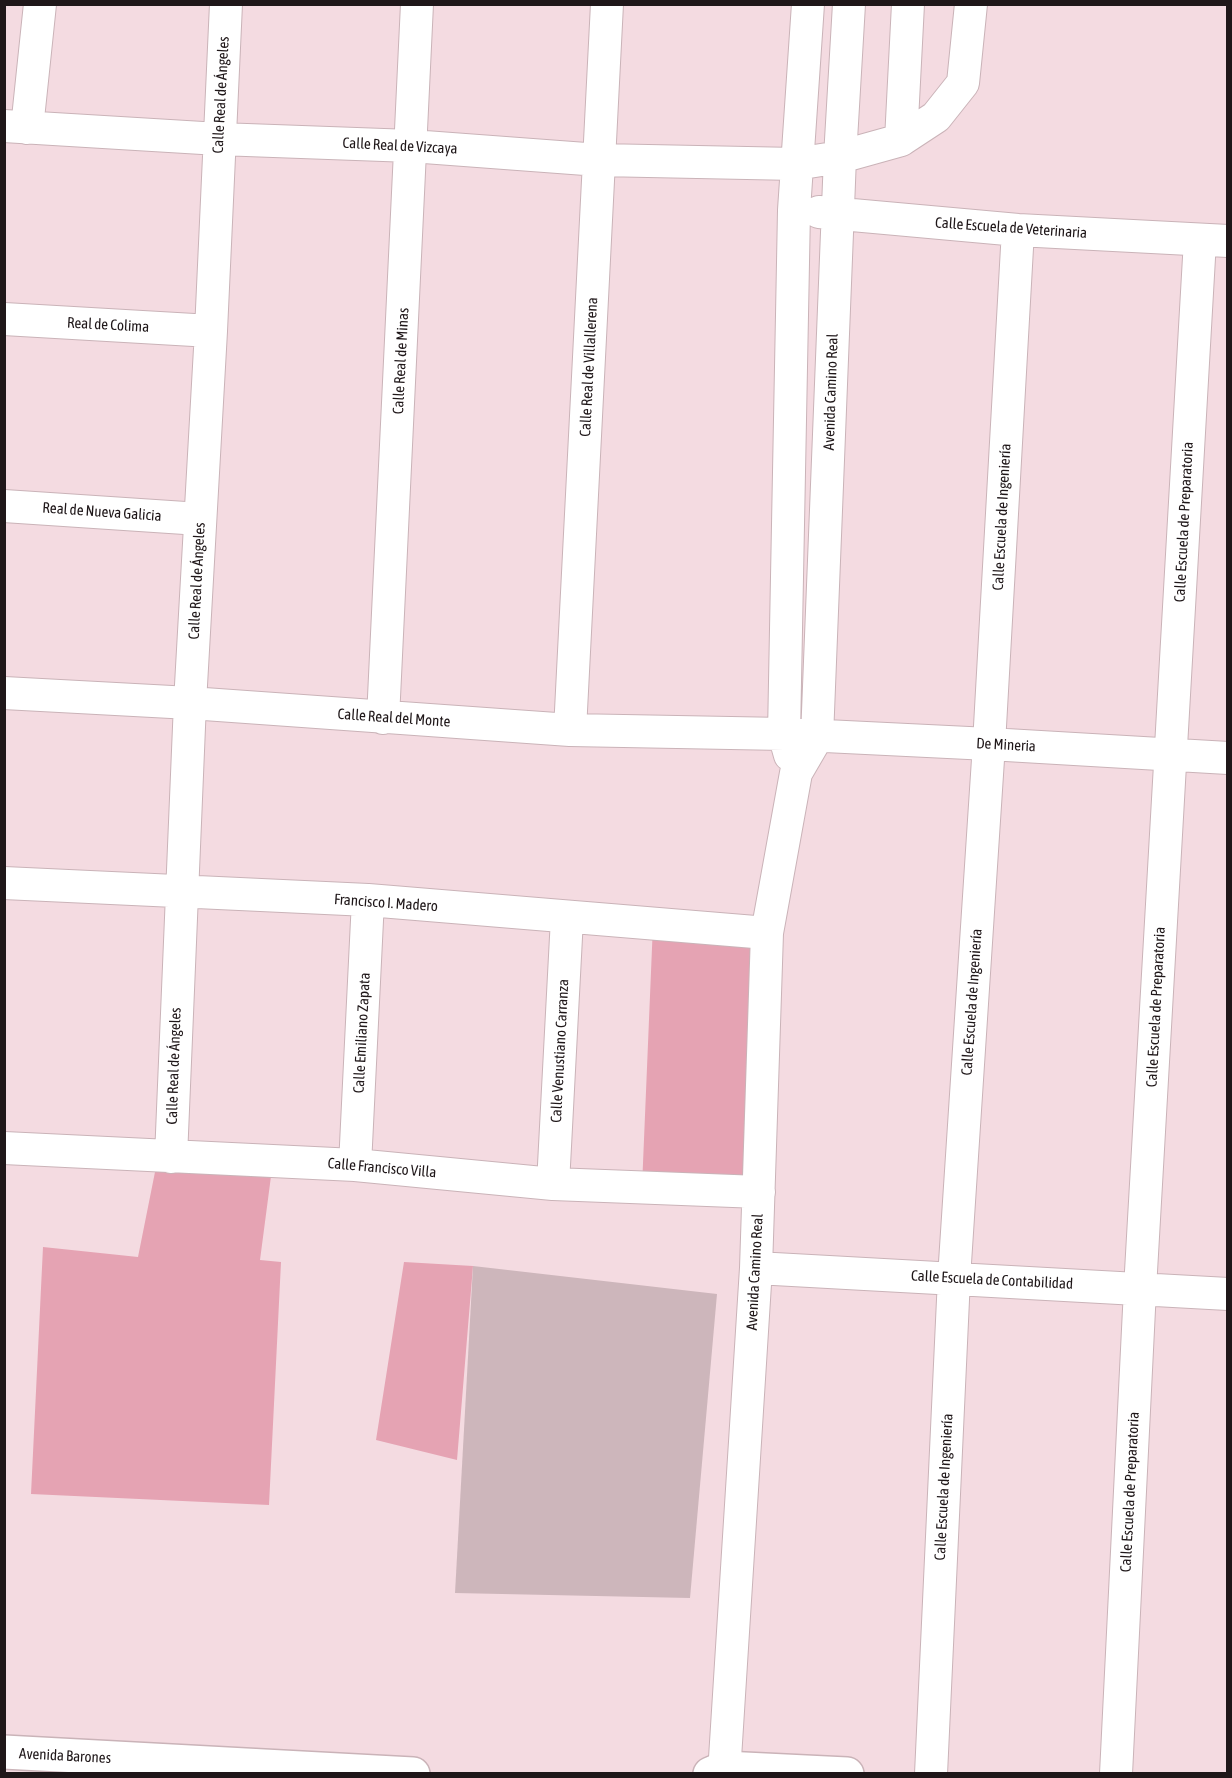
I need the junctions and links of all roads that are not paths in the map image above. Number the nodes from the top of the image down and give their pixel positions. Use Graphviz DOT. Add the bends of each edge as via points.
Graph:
graph roads {
  1 [pos="40,4"];
  2 [pos="226,4"];
  3 [pos="417,4"];
  4 [pos="607,4"];
  5 [pos="808,4"];
  6 [pos="849,4"];
  7 [pos="908,4"];
  8 [pos="971,4"];
  9 [pos="16,127"];
  10 [pos="219,140"];
  11 [pos="901,140"];
  12 [pos="411,146"];
  13 [pos="840,158"];
  14 [pos="599,160"];
  15 [pos="796,164"];
  16 [pos="794,210"];
  17 [pos="838,214"];
  18 [pos="1018,230"];
  19 [pos="1214,241"];
  20 [pos="4,319"];
  21 [pos="211,332"];
  22 [pos="4,506"];
  23 [pos="200,519"];
  24 [pos="4,693"];
  25 [pos="190,703"];
  26 [pos="383,718"];
  27 [pos="570,730"];
  28 [pos="784,734"];
  29 [pos="817,737"];
  30 [pos="989,744"];
  31 [pos="1171,755"];
  32 [pos="1227,758"];
  33 [pos="796,773"];
  34 [pos="4,883"];
  35 [pos="181,893"];
  36 [pos="368,900"];
  37 [pos="567,918"];
  38 [pos="767,933"];
  39 [pos="4,1148"];
  40 [pos="171,1157"];
  41 [pos="355,1165"];
  42 [pos="553,1184"];
  43 [pos="759,1192"];
  44 [pos="756,1268"];
  45 [pos="954,1278"];
  46 [pos="1140,1289"];
  47 [pos="1227,1294"];
  48 [pos="4,1752"];
  49 [pos="104,1766"];
  50 [pos="719,1772"];
  51 [pos="413,1773"];
  52 [pos="847,1773"];
  53 [pos="931,1773"];
  54 [pos="1116,1773"];
  1 -- 9 [label="street"];
  2 -- 10 [label="street, Calle Real de Ángeles"];
  3 -- 12 [label="street, Calle Real de Minas"];
  4 -- 14 [label="street, Calle Real de Villallerena"];
  5 -- 15 [label="street, Avenida Camino Real"];
  6 -- 13 [label="street, Avenida Camino Real"];
  7 -- 11 [label="street"];
  8 -- 11 [label="street, Calle Real de Vizcaya" via="963,83 936,117"];
  9 -- 10 [label="street, Calle Real de Vizcaya"];
  10 -- 12 [label="street, Calle Real de Vizcaya"];
  10 -- 21 [label="street, Calle Real de Ángeles"];
  11 -- 13 [label="street, Calle Real de Vizcaya"];
  12 -- 14 [label="street, Calle Real de Vizcaya"];
  12 -- 26 [label="street, Calle Real de Minas"];
  13 -- 15 [label="street, Calle Real de Vizcaya"];
  13 -- 17 [label="street, Avenida Camino Real"];
  14 -- 15 [label="street, Calle Real de Vizcaya"];
  14 -- 27 [label="street, Calle Real de Villallerena"];
  15 -- 16 [label="street, Avenida Camino Real"];
  16 -- 17 [label="street, Calle Escuela de Veterinaria"];
  16 -- 28 [label="street, Avenida Camino Real"];
  17 -- 18 [label="street, Calle Escuela de Veterinaria"];
  17 -- 29 [label="street, Avenida Camino Real"];
  18 -- 19 [label="street, Calle Escuela de Veterinaria"];
  18 -- 30 [label="street, Calle Escuela de Ingeniería"];
  19 -- 31 [label="street, Calle Escuela de Preparatoria"];
  20 -- 21 [label="street, Real de Colima"];
  21 -- 23 [label="street, Calle Real de Ángeles"];
  22 -- 23 [label="street, Real de Nueva Galicia"];
  23 -- 25 [label="street, Calle Real de Ángeles"];
  24 -- 25 [label="street, Calle Real del Monte"];
  25 -- 26 [label="street, Calle Real del Monte"];
  25 -- 35 [label="street, Calle Real de Ángeles"];
  26 -- 27 [label="street, Calle Real del Monte"];
  27 -- 28 [label="street, Calle Real del Monte"];
  28 -- 29 [label="street, De Mineria"];
  28 -- 33 [label="street, Avenida Camino Real"];
  29 -- 30 [label="street, De Mineria"];
  29 -- 33 [label="street, Avenida Camino Real"];
  30 -- 31 [label="street, De Mineria"];
  30 -- 45 [label="street, Calle Escuela de Ingeniería"];
  31 -- 32 [label="street, De Mineria"];
  31 -- 46 [label="street, Calle Escuela de Preparatoria"];
  33 -- 38 [label="street, Avenida Camino Real"];
  34 -- 35 [label="street, Francisco I. Madero"];
  35 -- 36 [label="street, Francisco I. Madero"];
  35 -- 40 [label="street, Calle Real de Ángeles"];
  36 -- 37 [label="street, Francisco I. Madero"];
  36 -- 41 [label="street, Calle Emiliano Zapata"];
  37 -- 38 [label="street, Francisco I. Madero"];
  37 -- 42 [label="street, Calle Venustiano Carranza"];
  38 -- 43 [label="street, Avenida Camino Real"];
  39 -- 40 [label="street, Calle Francisco Villa"];
  40 -- 41 [label="street, Calle Francisco Villa"];
  41 -- 42 [label="street, Calle Francisco Villa"];
  42 -- 43 [label="street, Calle Francisco Villa"];
  43 -- 44 [label="street, Avenida Camino Real"];
  44 -- 45 [label="street, Calle Escuela de Contabilidad"];
  44 -- 50 [label="street, Avenida Camino Real"];
  45 -- 46 [label="street, Calle Escuela de Contabilidad"];
  45 -- 53 [label="street, Calle Escuela de Ingeniería"];
  46 -- 47 [label="street, Calle Escuela de Contabilidad"];
  46 -- 54 [label="street, Calle Escuela de Preparatoria"];
  48 -- 49 [label="main road, Avenida Barones"];
  49 -- 51 [label="main road, Avenida Barones"];
  50 -- 52 [label="main road"];
}
